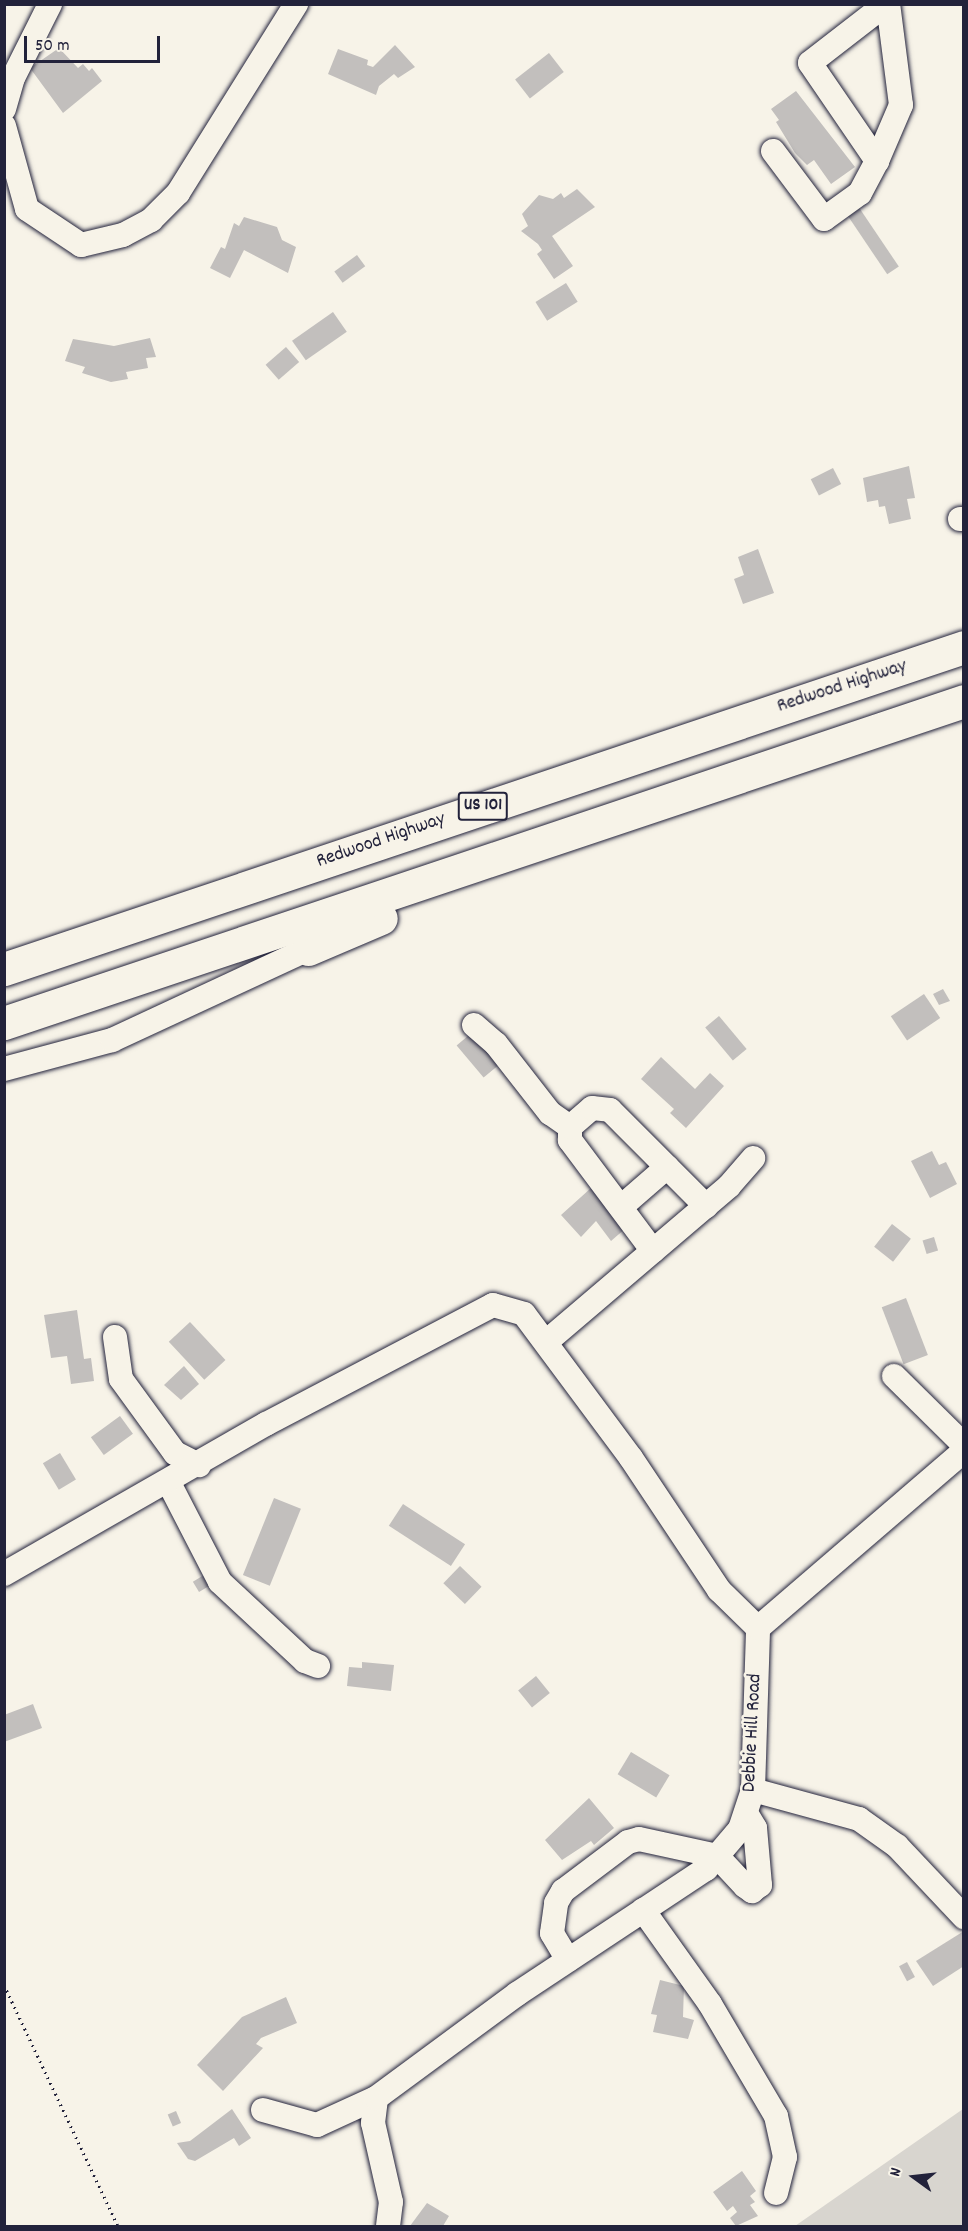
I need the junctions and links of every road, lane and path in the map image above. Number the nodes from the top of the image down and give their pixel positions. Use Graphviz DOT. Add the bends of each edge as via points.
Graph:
graph roads {
  1 [pos="50,4"];
  2 [pos="296,4"];
  3 [pos="887,4"];
  4 [pos="4,109"];
  5 [pos="4,126"];
  6 [pos="773,151"];
  7 [pos="877,161"];
  8 [pos="963,647"];
  9 [pos="963,701"];
  10 [pos="676,798"];
  11 [pos="308,949"];
  12 [pos="4,969"];
  13 [pos="4,1023"];
  14 [pos="474,1025"];
  15 [pos="4,1069"];
  16 [pos="570,1126"];
  17 [pos="753,1158"];
  18 [pos="667,1167"];
  19 [pos="706,1206"];
  20 [pos="621,1207"];
  21 [pos="653,1251"];
  22 [pos="115,1337"];
  23 [pos="546,1342"];
  24 [pos="894,1376"];
  25 [pos="963,1446"];
  26 [pos="963,1451"];
  27 [pos="199,1465"];
  28 [pos="169,1483"];
  29 [pos="4,1574"];
  30 [pos="758,1628"];
  31 [pos="318,1666"];
  32 [pos="753,1790"];
  33 [pos="746,1813"];
  34 [pos="717,1856"];
  35 [pos="643,1910"];
  36 [pos="963,1917"];
  37 [pos="568,1960"];
  38 [pos="4,1985"];
  39 [pos="376,2098"];
  40 [pos="263,2110"];
  41 [pos="776,2193"];
  42 [pos="118,2226"];
  43 [pos="388,2226"];
  1 -- 4 [label="street" via="13,78"];
  2 -- 5 [label="street" via="178,193 151,220 123,235 81,245 27,209"];
  3 -- 7 [label="street" via="901,105"];
  3 -- 7 [label="street" via="810,63"];
  6 -- 7 [label="street" via="824,219 860,193"];
  8 -- 12 [label="highway, Redwood Highway / US 101"];
  9 -- 10 [label="highway"];
  10 -- 11 [label="highway"];
  10 -- 13 [label="highway"];
  11 -- 15 [label="street" via="112,1040"];
  14 -- 16 [label="street" via="496,1044 549,1113"];
  16 -- 18 [label="street" via="592,1108 610,1110"];
  16 -- 20 [label="street" via="570,1140"];
  17 -- 19 [label="street"];
  18 -- 19 [label="street"];
  18 -- 20 [label="street"];
  19 -- 21 [label="street"];
  20 -- 21 [label="street"];
  21 -- 23 [label="street"];
  22 -- 27 [label="street" via="121,1378 175,1453"];
  23 -- 27 [label="street" via="514,1308 482,1309 266,1424"];
  23 -- 30 [label="street" via="632,1458 719,1590"];
  24 -- 25 [label="street"];
  26 -- 30 [label="street"];
  27 -- 28 [label="street"];
  28 -- 29 [label="street"];
  28 -- 31 [label="street" via="220,1582 305,1661"];
  30 -- 32 [label="street, Debbie Hill Road"];
  32 -- 33 [label="street, Debbie Hill Road"];
  32 -- 36 [label="street" via="860,1819 897,1846"];
  33 -- 34 [label="street, Debbie Hill Road" via="740,1829"];
  33 -- 34 [label="street" via="755,1828 760,1886 752,1891"];
  34 -- 35 [label="street, Debbie Hill Road" via="706,1869"];
  34 -- 37 [label="street" via="639,1839 628,1842 559,1897 551,1920 552,1933"];
  35 -- 37 [label="street, Debbie Hill Road"];
  35 -- 41 [label="street" via="710,2004 776,2116 784,2157"];
  37 -- 39 [label="street, Debbie Hill Road"];
  38 -- 42 [label="path"];
  39 -- 40 [label="street, Debbie Hill Road" via="317,2126"];
  39 -- 43 [label="street" via="373,2123 391,2202"];
}
